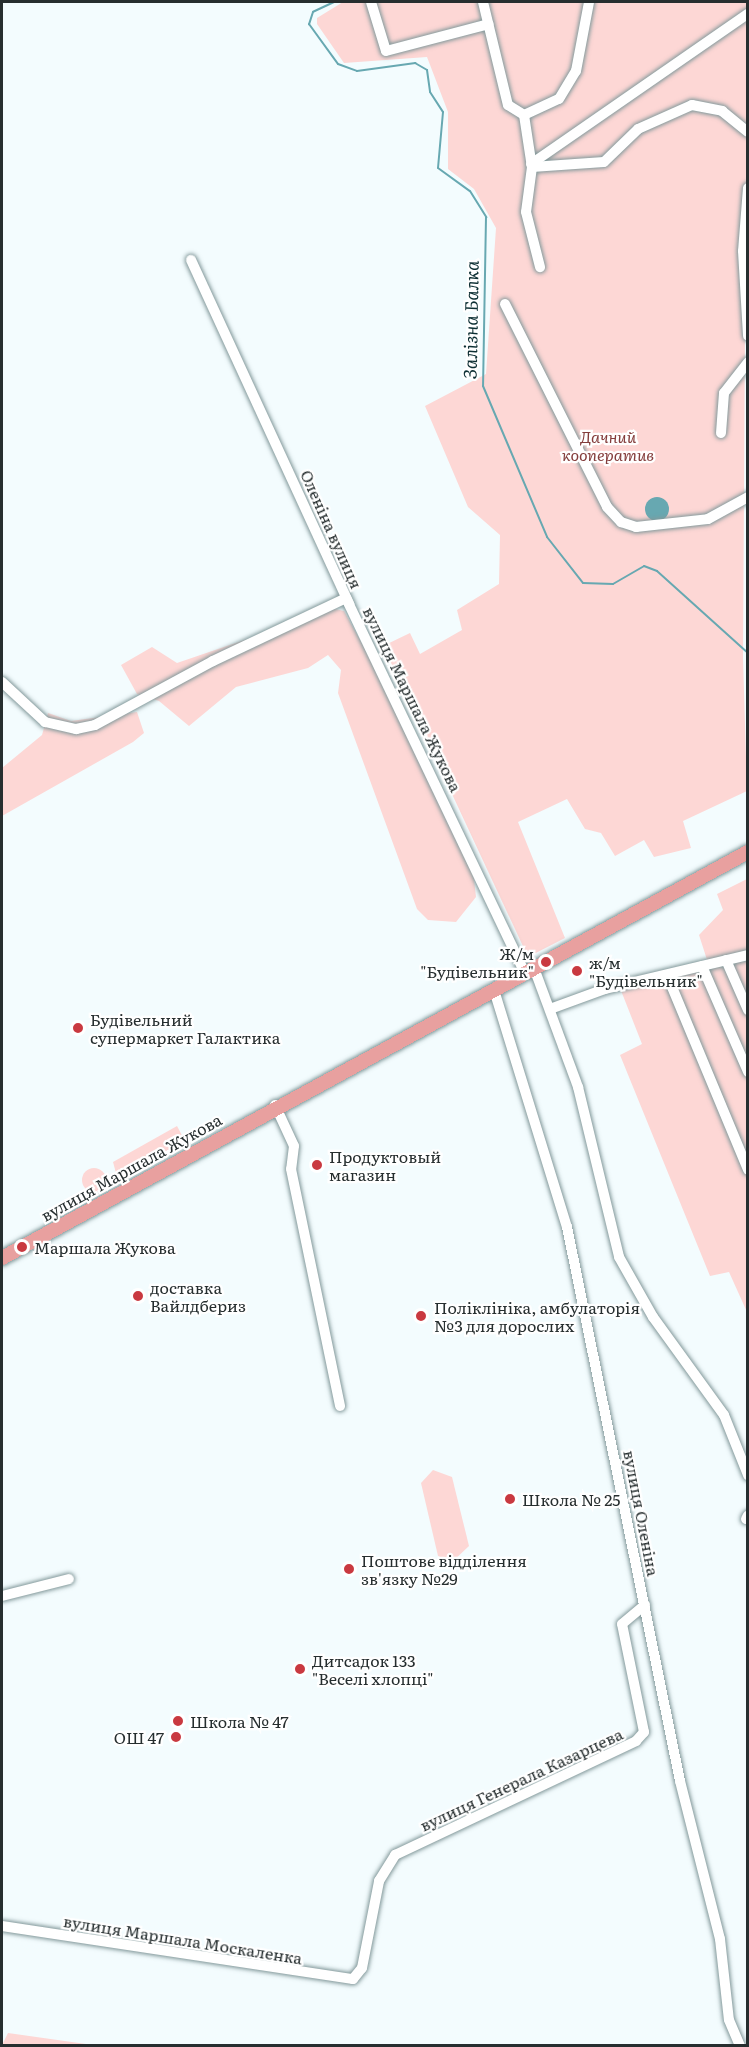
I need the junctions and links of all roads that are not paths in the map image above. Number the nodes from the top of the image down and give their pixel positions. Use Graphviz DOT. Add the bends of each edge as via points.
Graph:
graph roads {
  1 [pos="371,2"];
  2 [pos="483,2"];
  3 [pos="589,2"];
  4 [pos="747,14"];
  5 [pos="489,24"];
  6 [pos="524,115"];
  7 [pos="747,132"];
  8 [pos="531,165"];
  9 [pos="747,188"];
  10 [pos="745,251"];
  11 [pos="190,260"];
  12 [pos="540,267"];
  13 [pos="505,304"];
  14 [pos="747,336"];
  15 [pos="747,362"];
  16 [pos="721,433"];
  17 [pos="747,497"];
  18 [pos="346,598"];
  19 [pos="2,682"];
  20 [pos="747,852"];
  21 [pos="747,955"];
  22 [pos="726,960"];
  23 [pos="702,966"];
  24 [pos="530,971"];
  25 [pos="667,975"];
  26 [pos="494,990"];
  27 [pos="550,1009"];
  28 [pos="747,1010"];
  29 [pos="747,1072"];
  30 [pos="275,1105"];
  31 [pos="747,1170"];
  32 [pos="2,1258"];
  33 [pos="340,1406"];
  34 [pos="747,1475"];
  35 [pos="69,1580"];
  36 [pos="2,1596"];
  37 [pos="645,1605"];
  38 [pos="2,1926"];
  39 [pos="358,1976"];
  40 [pos="740,2046"];
  1 -- 5 [label="street" via="386,51"];
  2 -- 5 [label="street"];
  3 -- 6 [label="street" via="576,71 559,99"];
  4 -- 8 [label="street"];
  5 -- 6 [label="street" via="508,105"];
  6 -- 8 [label="street"];
  7 -- 8 [label="street" via="722,111 692,105 638,129 604,162"];
  8 -- 12 [label="street" via="526,212"];
  9 -- 10 [label="street"];
  10 -- 14 [label="street"];
  11 -- 18 [label="street, Оленіна вулиця"];
  13 -- 17 [label="street" via="607,507 621,522 636,527 708,519"];
  15 -- 16 [label="street" via="724,393"];
  18 -- 19 [label="street, вулиця Маршала Жукова" via="213,661 95,725 76,729 45,722"];
  18 -- 24 [label="street, вулиця Маршала Жукова"];
  20 -- 24 [label="main road"];
  21 -- 22 [label="street"];
  22 -- 23 [label="street"];
  22 -- 28 [label="street"];
  23 -- 25 [label="street"];
  23 -- 29 [label="street"];
  24 -- 26 [label="main road, вулиця Маршала Жукова"];
  24 -- 27 [label="street, вулиця Маршала Жукова"];
  25 -- 27 [label="street"];
  25 -- 31 [label="street"];
  26 -- 30 [label="main road, вулиця Маршала Жукова"];
  26 -- 37 [label="street, вулиця Оленіна" via="567,1227"];
  27 -- 34 [label="street, вулиця Маршала Жукова" via="597,1155 619,1257 653,1317 724,1414"];
  30 -- 32 [label="main road, вулиця Маршала Жукова"];
  30 -- 33 [label="street" via="294,1146 291,1169"];
  35 -- 36 [label="street"];
  37 -- 39 [label="street, вулиця Генерала Казарцева" via="622,1624 644,1732 636,1741 395,1855 379,1881"];
  37 -- 40 [label="street, вулиця Оленіна" via="680,1781 720,1939 729,2020"];
  38 -- 39 [label="street, вулиця Маршала Москаленка" via="333,1978"];
}
